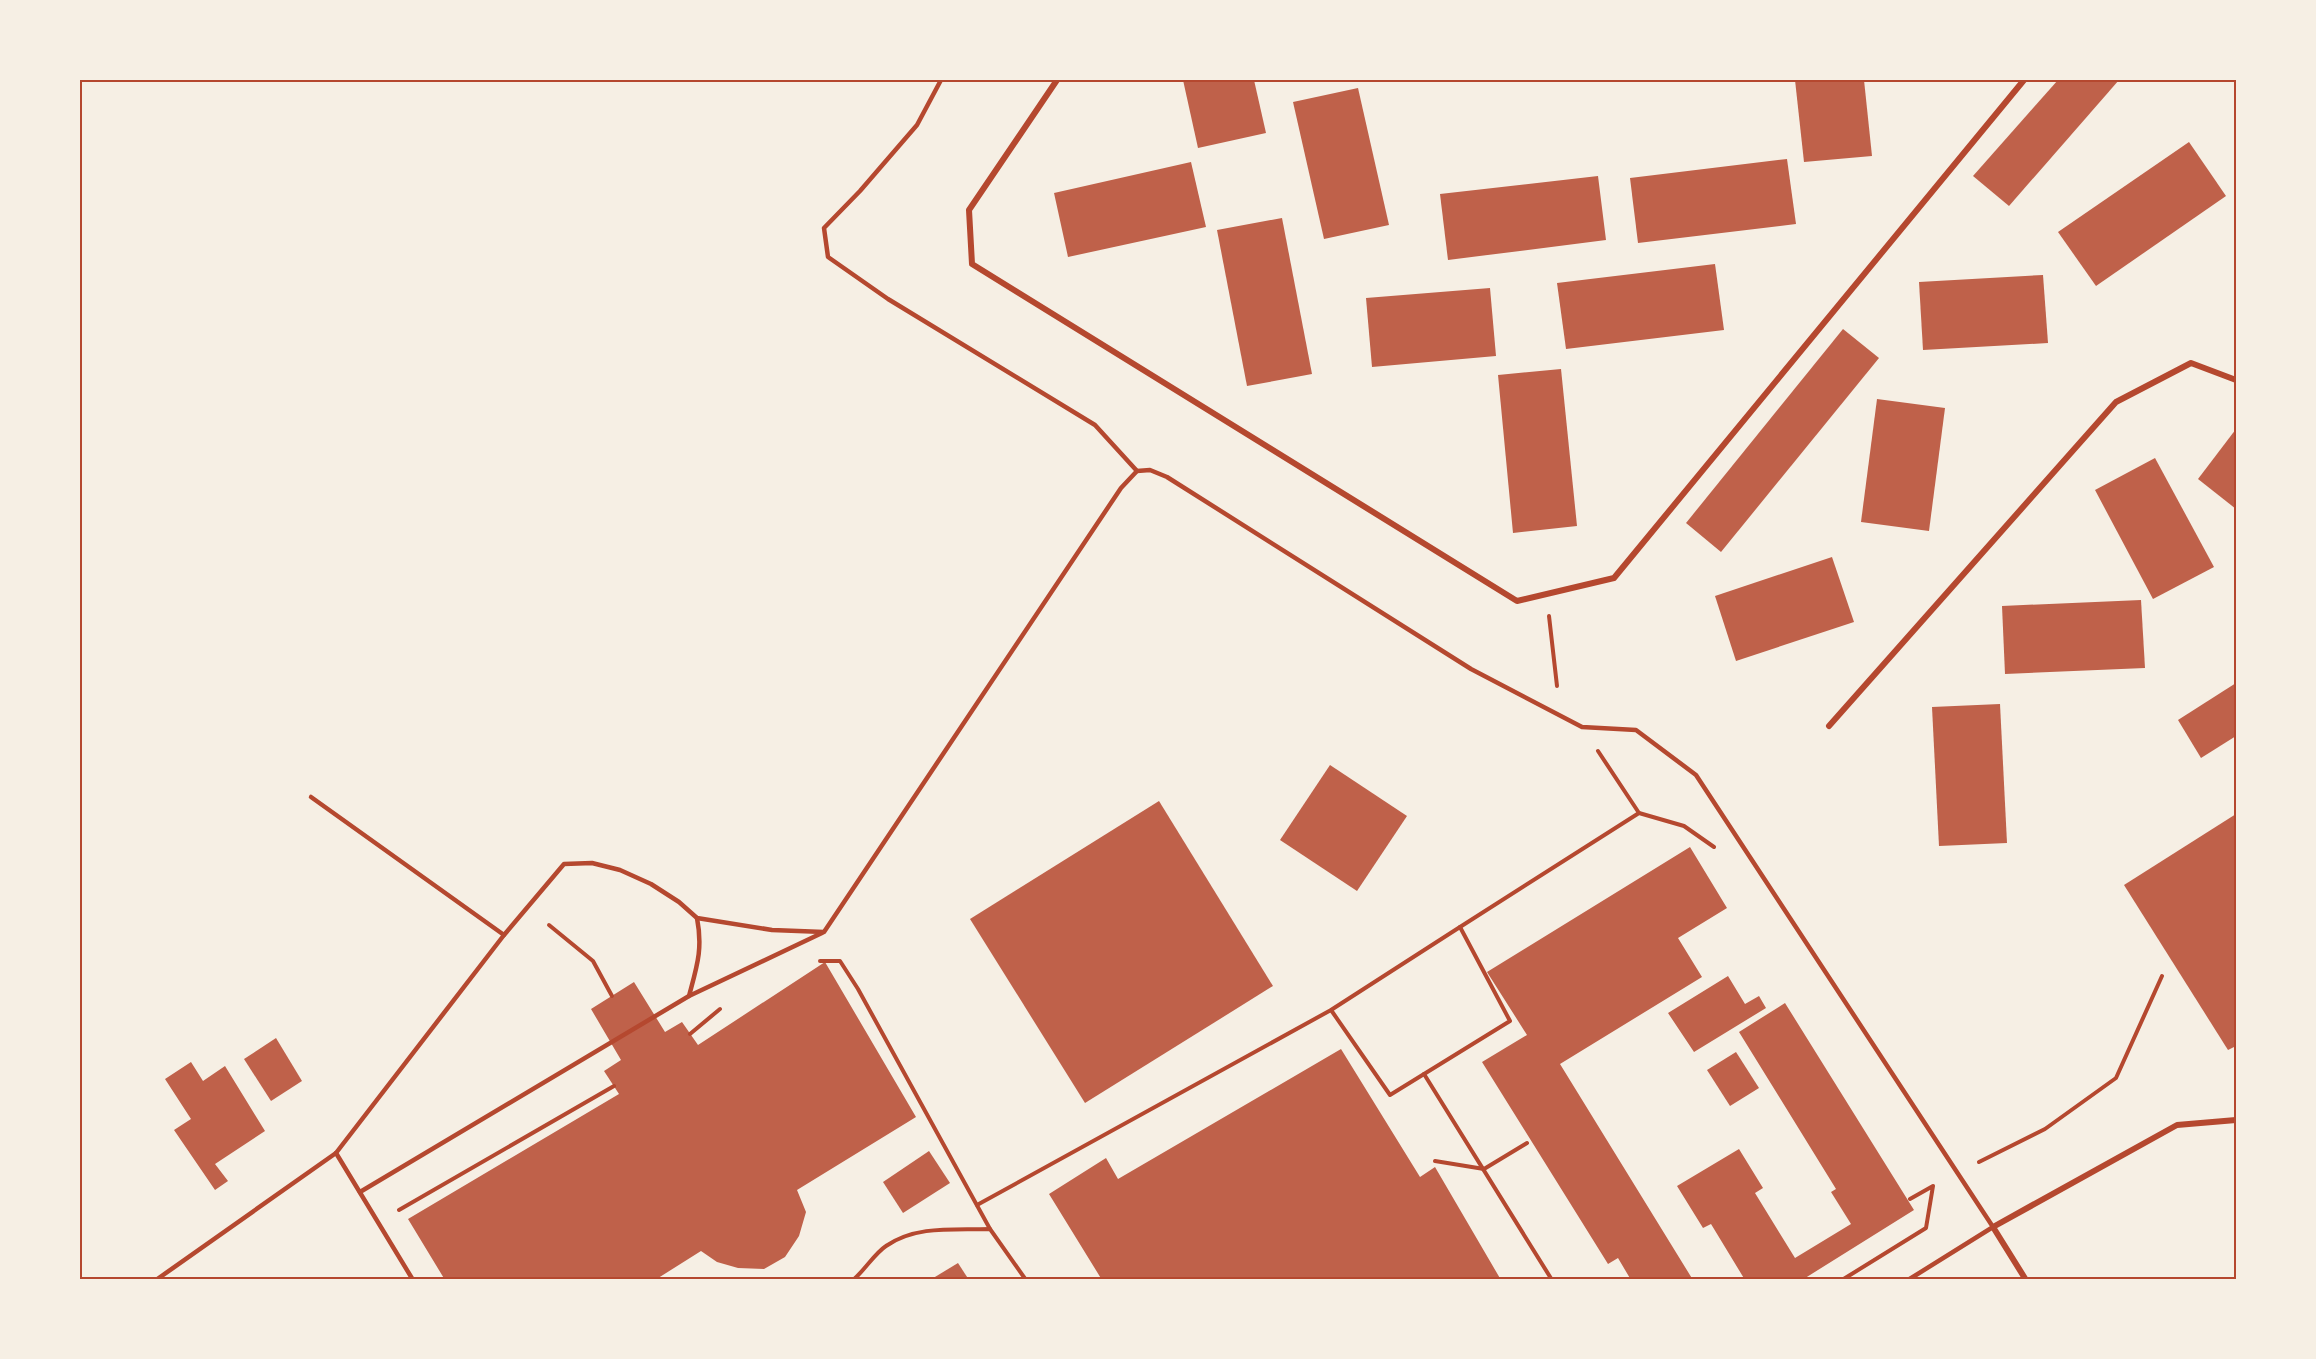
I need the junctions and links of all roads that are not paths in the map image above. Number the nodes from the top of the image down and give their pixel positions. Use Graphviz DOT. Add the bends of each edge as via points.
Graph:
graph roads {
  1 [pos="941,80"];
  2 [pos="1058,80"];
  3 [pos="2024,80"];
  4 [pos="2236,380"];
  5 [pos="1137,471"];
  6 [pos="1829,726"];
  7 [pos="311,796"];
  8 [pos="697,918"];
  9 [pos="824,932"];
  10 [pos="504,935"];
  11 [pos="689,996"];
  12 [pos="2236,1120"];
  13 [pos="336,1153"];
  14 [pos="360,1192"];
  15 [pos="1993,1227"];
  16 [pos="156,1280"];
  17 [pos="413,1280"];
  18 [pos="1908,1280"];
  19 [pos="2026,1280"];
  1 -- 5 [label="lane" via="916,125 824,228 828,257 888,299 1095,425"];
  2 -- 3 [label="street" via="969,210 972,264 1517,601 1614,578"];
  4 -- 6 [label="street" via="2191,363 2116,402"];
  5 -- 9 [label="lane" via="1121,488"];
  5 -- 15 [label="lane" via="1150,470 1167,477 1471,669 1582,726 1636,730 1696,775"];
  7 -- 10 [label="lane"];
  8 -- 9 [label="lane" via="772,930"];
  8 -- 10 [label="lane" via="651,884 620,870 577,862 564,864"];
  8 -- 11 [label="lane" via="701,940"];
  9 -- 11 [label="lane"];
  10 -- 13 [label="lane"];
  11 -- 14 [label="lane"];
  12 -- 15 [label="street" via="2176,1125"];
  13 -- 14 [label="lane"];
  13 -- 16 [label="lane"];
  14 -- 17 [label="lane"];
  15 -- 18 [label="lane"];
  15 -- 19 [label="street"];
}
